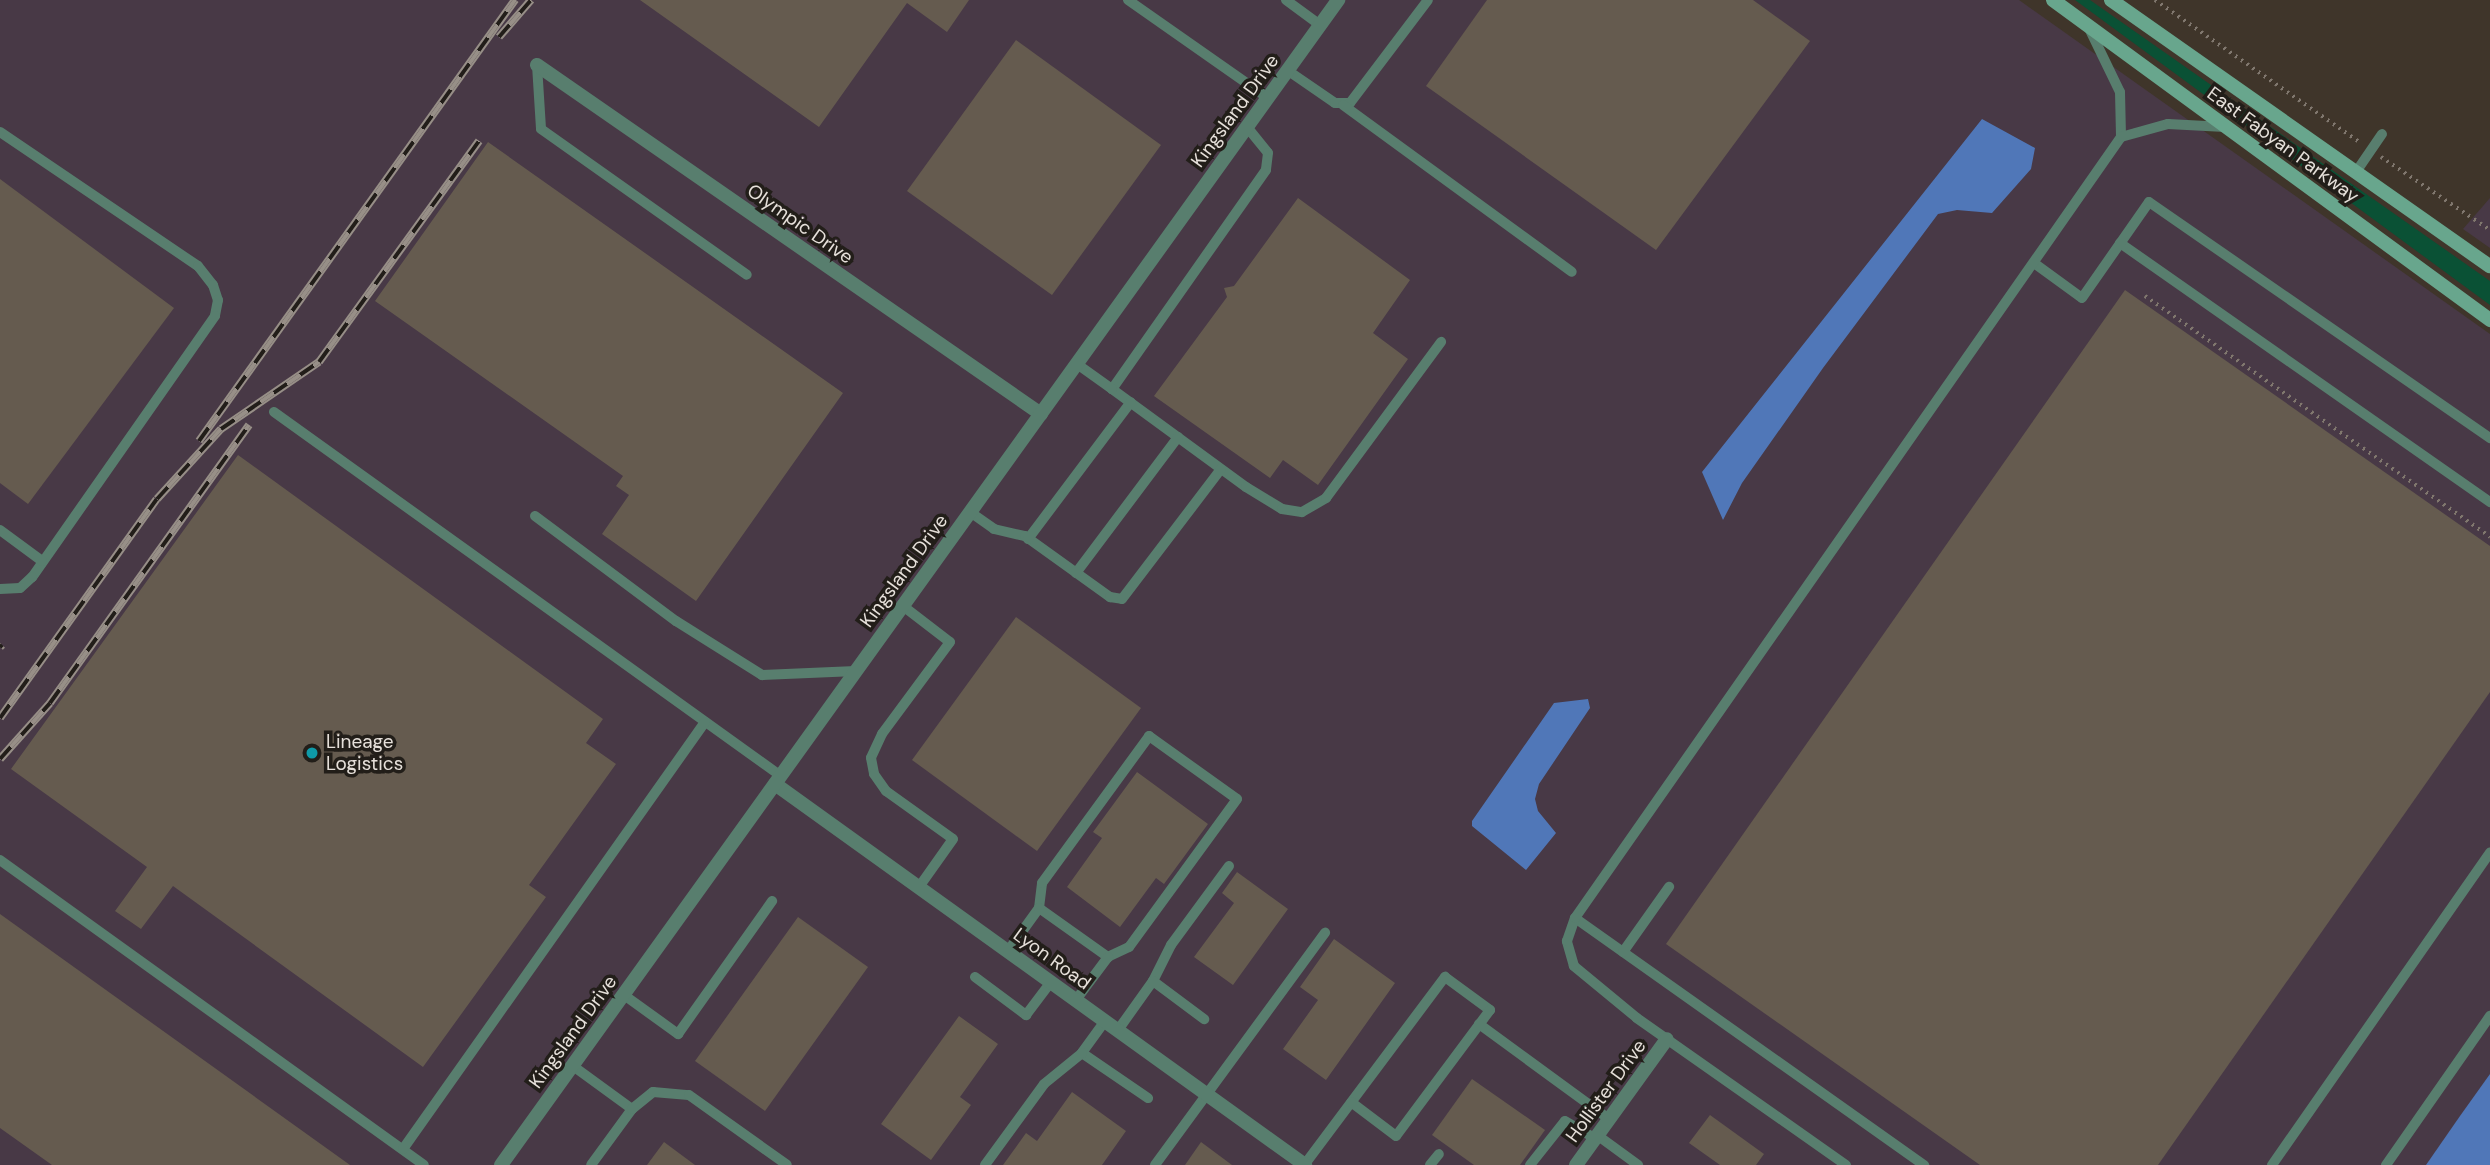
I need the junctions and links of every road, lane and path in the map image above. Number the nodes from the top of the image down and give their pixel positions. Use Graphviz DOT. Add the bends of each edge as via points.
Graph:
graph roads {
  1 [pos="1128,0"];
  2 [pos="1286,0"];
  3 [pos="1338,0"];
  4 [pos="1428,0"];
  5 [pos="2053,0"];
  6 [pos="2111,0"];
  7 [pos="2155,0"];
  8 [pos="1320,25"];
  9 [pos="2087,25"];
  10 [pos="537,65"];
  11 [pos="1287,70"];
  12 [pos="1268,98"];
  13 [pos="1343,105"];
  14 [pos="1247,127"];
  15 [pos="2226,127"];
  16 [pos="0,132"];
  17 [pos="2382,134"];
  18 [pos="2121,137"];
  19 [pos="2355,138"];
  20 [pos="2388,162"];
  21 [pos="2356,172"];
  22 [pos="2490,230"];
  23 [pos="2120,243"];
  24 [pos="2034,263"];
  25 [pos="2490,266"];
  26 [pos="1572,272"];
  27 [pos="747,275"];
  28 [pos="2145,296"];
  29 [pos="2490,320"];
  30 [pos="1441,342"];
  31 [pos="1077,364"];
  32 [pos="1112,388"];
  33 [pos="1131,402"];
  34 [pos="274,412"];
  35 [pos="1041,414"];
  36 [pos="1178,437"];
  37 [pos="2490,438"];
  38 [pos="1221,469"];
  39 [pos="2490,502"];
  40 [pos="971,512"];
  41 [pos="535,516"];
  42 [pos="0,530"];
  43 [pos="2490,537"];
  44 [pos="1028,539"];
  45 [pos="42,562"];
  46 [pos="1076,573"];
  47 [pos="0,589"];
  48 [pos="903,606"];
  49 [pos="856,671"];
  50 [pos="705,722"];
  51 [pos="778,780"];
  52 [pos="2490,852"];
  53 [pos="0,860"];
  54 [pos="1229,866"];
  55 [pos="919,887"];
  56 [pos="1669,887"];
  57 [pos="772,901"];
  58 [pos="1040,908"];
  59 [pos="1575,918"];
  60 [pos="1325,933"];
  61 [pos="1008,951"];
  62 [pos="1623,952"];
  63 [pos="1108,957"];
  64 [pos="975,977"];
  65 [pos="1153,981"];
  66 [pos="1051,982"];
  67 [pos="624,995"];
  68 [pos="1076,1000"];
  69 [pos="2490,1016"];
  70 [pos="1205,1018"];
  71 [pos="1105,1020"];
  72 [pos="1479,1024"];
  73 [pos="1118,1030"];
  74 [pos="1667,1039"];
  75 [pos="1082,1052"];
  76 [pos="573,1066"];
  77 [pos="1207,1094"];
  78 [pos="1148,1098"];
  79 [pos="1351,1102"];
  80 [pos="632,1109"];
  81 [pos="1609,1119"];
  82 [pos="1596,1137"];
  83 [pos="403,1149"];
  84 [pos="1439,1154"];
  85 [pos="1301,1164"];
  86 [pos="424,1165"];
  87 [pos="501,1165"];
  88 [pos="591,1165"];
  89 [pos="787,1165"];
  90 [pos="985,1165"];
  91 [pos="1155,1165"];
  92 [pos="1430,1165"];
  93 [pos="1530,1165"];
  94 [pos="1576,1165"];
  95 [pos="1638,1165"];
  96 [pos="1846,1165"];
  97 [pos="1924,1165"];
  98 [pos="2272,1165"];
  99 [pos="2386,1165"];
  1 -- 12 [label="lane"];
  2 -- 8 [label="lane"];
  3 -- 8 [label="street, Kingsland Drive"];
  4 -- 13 [label="lane" via="1358,95"];
  5 -- 9 [label="main road, East Fabyan Parkway"];
  6 -- 21 [label="main road, East Fabyan Parkway"];
  7 -- 19 [label="path"];
  8 -- 11 [label="street, Kingsland Drive"];
  9 -- 15 [label="main road, East Fabyan Parkway"];
  9 -- 18 [label="lane" via="2120,92"];
  10 -- 27 [label="lane" via="541,129"];
  10 -- 35 [label="street, Olympic Drive"];
  11 -- 12 [label="street, Kingsland Drive"];
  11 -- 13 [label="lane"];
  12 -- 14 [label="street, Kingsland Drive"];
  13 -- 26 [label="lane"];
  14 -- 31 [label="street, Kingsland Drive"];
  14 -- 32 [label="lane" via="1268,153 1266,170"];
  15 -- 18 [label="lane" via="2168,124"];
  15 -- 29 [label="main road, East Fabyan Parkway"];
  16 -- 45 [label="lane" via="198,266 214,285 218,300 215,316"];
  17 -- 21 [label="lane"];
  18 -- 24 [label="lane"];
  20 -- 22 [label="path"];
  21 -- 25 [label="main road, East Fabyan Parkway"];
  23 -- 24 [label="lane" via="2082,298"];
  23 -- 37 [label="lane" via="2148,202"];
  23 -- 39 [label="lane"];
  24 -- 59 [label="lane"];
  28 -- 43 [label="path"];
  30 -- 38 [label="lane" via="1326,498 1302,512 1282,509"];
  31 -- 32 [label="lane"];
  31 -- 35 [label="street, Kingsland Drive"];
  32 -- 33 [label="lane"];
  33 -- 36 [label="lane"];
  33 -- 44 [label="lane"];
  34 -- 50 [label="lane"];
  35 -- 40 [label="street, Kingsland Drive"];
  36 -- 38 [label="lane"];
  36 -- 46 [label="lane"];
  38 -- 46 [label="lane" via="1128,596 1110,597"];
  40 -- 44 [label="lane" via="995,529"];
  40 -- 48 [label="street, Kingsland Drive"];
  41 -- 49 [label="lane" via="676,621 762,675"];
  42 -- 45 [label="lane"];
  44 -- 46 [label="lane"];
  45 -- 47 [label="lane" via="20,588"];
  48 -- 49 [label="street, Kingsland Drive"];
  48 -- 55 [label="lane" via="950,642 882,734 872,758 874,774 886,791 953,839"];
  49 -- 51 [label="street, Kingsland Drive"];
  50 -- 51 [label="lane"];
  50 -- 83 [label="lane"];
  51 -- 55 [label="street, Lyon Road"];
  51 -- 67 [label="street, Kingsland Drive"];
  52 -- 98 [label="lane"];
  53 -- 83 [label="lane"];
  54 -- 65 [label="lane" via="1171,945"];
  55 -- 61 [label="street, Lyon Road"];
  56 -- 62 [label="lane"];
  57 -- 67 [label="lane" via="678,1034"];
  58 -- 61 [label="lane"];
  58 -- 63 [label="lane"];
  58 -- 63 [label="lane" via="1042,883 1149,736 1237,799 1129,947"];
  59 -- 62 [label="lane"];
  59 -- 74 [label="lane" via="1567,941 1574,966"];
  60 -- 77 [label="lane"];
  61 -- 66 [label="street, Lyon Road"];
  62 -- 97 [label="lane"];
  63 -- 68 [label="lane"];
  64 -- 66 [label="lane" via="1026,1015"];
  65 -- 70 [label="lane"];
  65 -- 73 [label="lane"];
  66 -- 68 [label="street, Lyon Road"];
  67 -- 76 [label="street, Kingsland Drive"];
  68 -- 71 [label="street, Lyon Road"];
  69 -- 99 [label="lane"];
  71 -- 73 [label="street, Lyon Road"];
  71 -- 75 [label="lane"];
  72 -- 79 [label="lane" via="1396,1136"];
  72 -- 79 [label="lane" via="1490,1010 1445,976"];
  72 -- 81 [label="lane"];
  73 -- 77 [label="street, Lyon Road"];
  74 -- 81 [label="street, Hollister Drive"];
  74 -- 96 [label="lane"];
  75 -- 78 [label="lane"];
  75 -- 90 [label="lane" via="1044,1084"];
  76 -- 80 [label="lane"];
  76 -- 87 [label="street, Kingsland Drive"];
  77 -- 85 [label="street, Lyon Road"];
  77 -- 91 [label="lane"];
  79 -- 85 [label="lane"];
  80 -- 88 [label="lane"];
  80 -- 89 [label="lane" via="653,1092 689,1096"];
  81 -- 82 [label="street, Hollister Drive"];
  82 -- 93 [label="lane" via="1565,1121"];
  82 -- 94 [label="street, Hollister Drive"];
  82 -- 95 [label="lane"];
  83 -- 86 [label="lane"];
  84 -- 92 [label="lane"];
}
